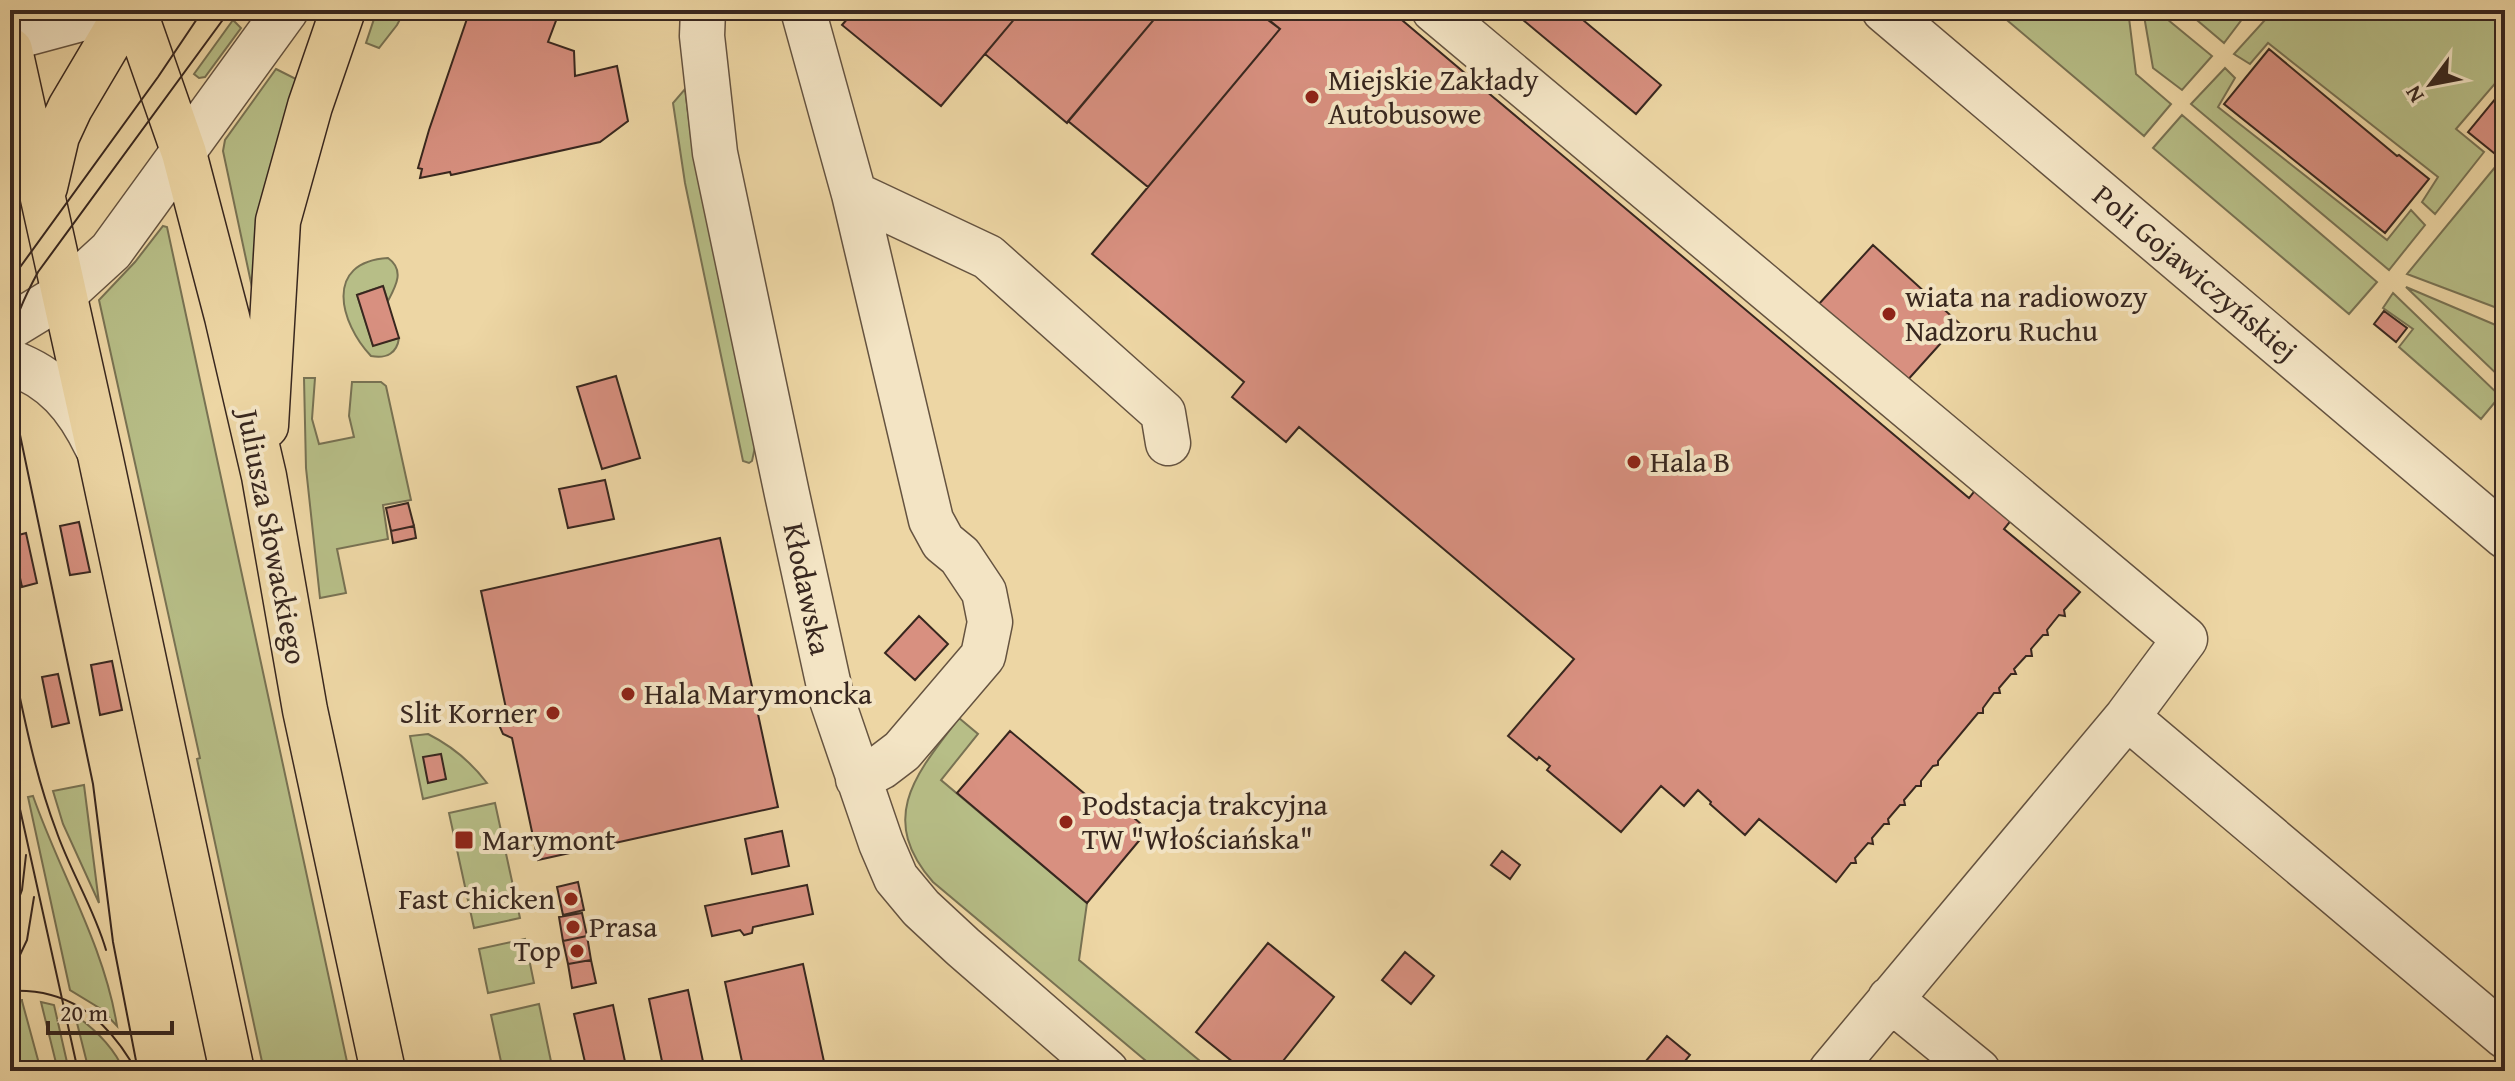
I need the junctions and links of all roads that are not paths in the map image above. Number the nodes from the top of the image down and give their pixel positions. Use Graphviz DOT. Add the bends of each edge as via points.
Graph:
graph roads {
  1 [pos="114,10"];
  2 [pos="131,10"];
  3 [pos="286,10"];
  4 [pos="343,10"];
  5 [pos="703,10"];
  6 [pos="803,10"];
  7 [pos="1434,10"];
  8 [pos="1884,10"];
  9 [pos="10,38"];
  10 [pos="10,50"];
  11 [pos="184,153"];
  12 [pos="854,194"];
  13 [pos="43,197"];
  14 [pos="64,294"];
  15 [pos="10,327"];
  16 [pos="10,362"];
  17 [pos="1168,443"];
  18 [pos="100,455"];
  19 [pos="264,476"];
  20 [pos="2505,536"];
  21 [pos="2127,717"];
  22 [pos="858,779"];
  23 [pos="1890,999"];
  24 [pos="2505,1036"];
  25 [pos="232,1071"];
  26 [pos="383,1071"];
  27 [pos="1106,1071"];
  28 [pos="1831,1071"];
  29 [pos="1978,1071"];
  1 -- 9 [label="street"];
  2 -- 11 [label="main road, Juliusza Słowackiego"];
  2 -- 13 [label="main road" via="70,108 57,136"];
  3 -- 11 [label="street"];
  4 -- 19 [label="main road" via="278,221"];
  5 -- 22 [label="street, Kłodawska" via="715,153 832,700"];
  6 -- 12 [label="street"];
  7 -- 21 [label="street" via="2185,639"];
  8 -- 20 [label="street, Poli Gojawiczyńskiej"];
  10 -- 13 [label="main road"];
  11 -- 14 [label="street" via="111,251"];
  11 -- 19 [label="main road, Juliusza Słowackiego"];
  12 -- 17 [label="street" via="988,257 1163,413"];
  12 -- 22 [label="street" via="931,520 984,592 990,622 983,656 902,751"];
  13 -- 14 [label="main road"];
  14 -- 15 [label="street"];
  14 -- 18 [label="main road"];
  16 -- 18 [label="street" via="42,376 65,396"];
  18 -- 25 [label="main road"];
  19 -- 26 [label="main road, Juliusza Słowackiego" via="305,710"];
  21 -- 23 [label="street"];
  21 -- 24 [label="street"];
  22 -- 27 [label="street, Kłodawska" via="896,878 921,908"];
  23 -- 28 [label="street"];
  23 -- 29 [label="street"];
}
